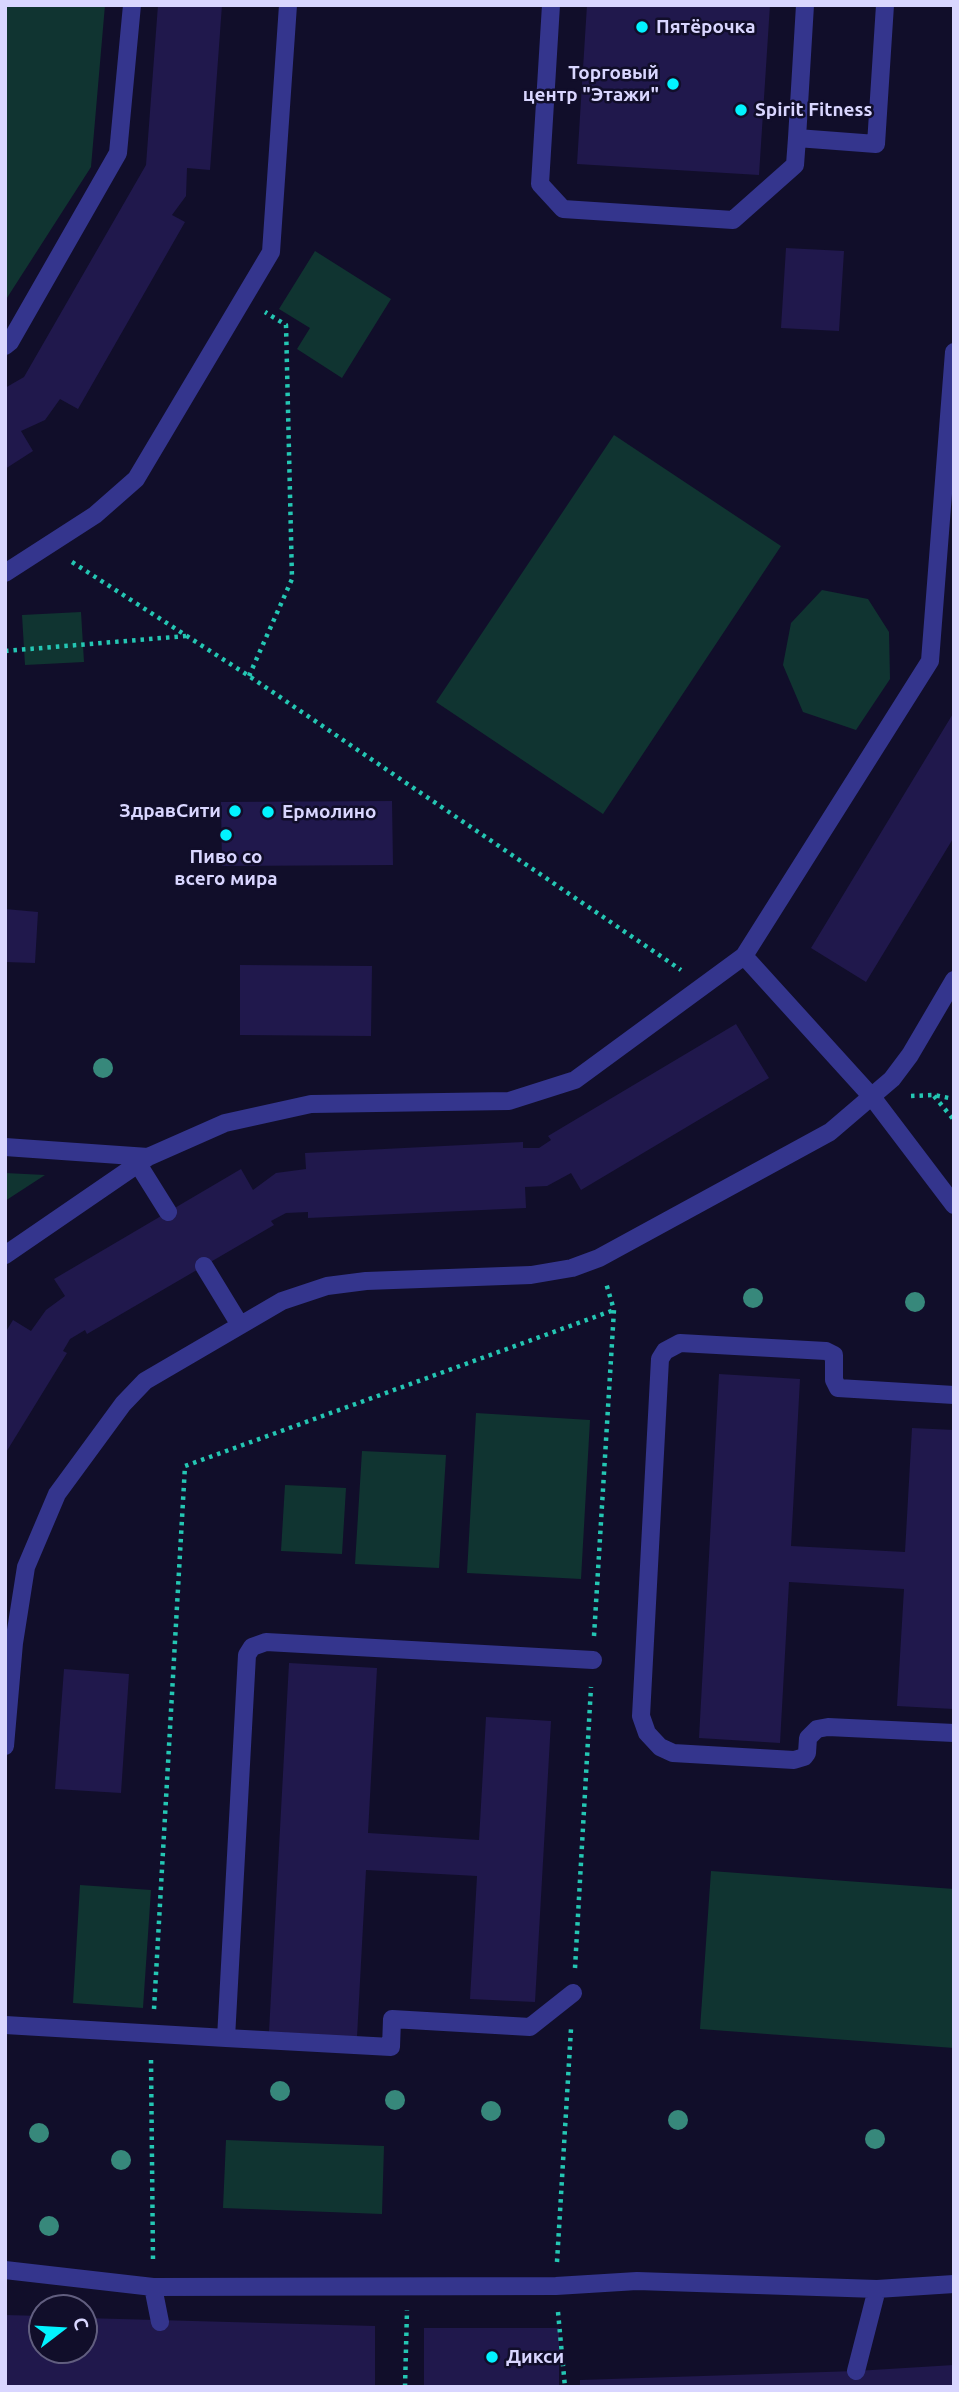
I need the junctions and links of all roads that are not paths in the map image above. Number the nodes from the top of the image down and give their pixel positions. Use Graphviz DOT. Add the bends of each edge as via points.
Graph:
graph roads {
  1 [pos="132,5"];
  2 [pos="288,5"];
  3 [pos="551,5"];
  4 [pos="805,5"];
  5 [pos="885,5"];
  6 [pos="797,138"];
  7 [pos="5,346"];
  8 [pos="954,352"];
  9 [pos="5,573"];
  10 [pos="744,956"];
  11 [pos="954,980"];
  12 [pos="872,1097"];
  13 [pos="5,1147"];
  14 [pos="143,1160"];
  15 [pos="954,1205"];
  16 [pos="168,1212"];
  17 [pos="5,1255"];
  18 [pos="204,1266"];
  19 [pos="240,1325"];
  20 [pos="954,1395"];
  21 [pos="593,1660"];
  22 [pos="954,1734"];
  23 [pos="5,1746"];
  24 [pos="573,1993"];
  25 [pos="5,2025"];
  26 [pos="226,2038"];
  27 [pos="5,2270"];
  28 [pos="954,2284"];
  29 [pos="153,2287"];
  30 [pos="877,2290"];
  31 [pos="160,2322"];
  32 [pos="856,2371"];
  1 -- 7 [label="lane" via="118,153"];
  2 -- 9 [label="lane" via="271,252 136,479 95,515"];
  3 -- 6 [label="lane" via="540,184 563,209 733,220 795,165"];
  4 -- 6 [label="lane"];
  5 -- 6 [label="lane" via="876,144"];
  8 -- 10 [label="lane" via="930,661"];
  10 -- 12 [label="lane"];
  10 -- 14 [label="lane" via="575,1080 509,1101 311,1104 225,1123"];
  11 -- 12 [label="lane" via="910,1055"];
  12 -- 15 [label="lane"];
  12 -- 19 [label="lane" via="830,1132 599,1258 572,1268 531,1275 327,1286 282,1301"];
  13 -- 14 [label="lane"];
  14 -- 16 [label="lane"];
  14 -- 17 [label="lane"];
  18 -- 19 [label="lane"];
  19 -- 23 [label="lane" via="145,1381 57,1494 26,1567"];
  20 -- 22 [label="lane" via="838,1388 834,1355 826,1351 680,1343 665,1351 660,1359 641,1716 647,1733 660,1746 673,1753 700,1755 800,1759 807,1753 812,1732 828,1727"];
  21 -- 26 [label="lane" via="266,1642 252,1647 247,1655"];
  24 -- 26 [label="lane" via="530,2026 392,2019 391,2047"];
  25 -- 26 [label="lane"];
  27 -- 29 [label="lane"];
  28 -- 30 [label="lane"];
  29 -- 30 [label="lane" via="556,2286 637,2281"];
  29 -- 31 [label="lane"];
  30 -- 32 [label="lane"];
}
